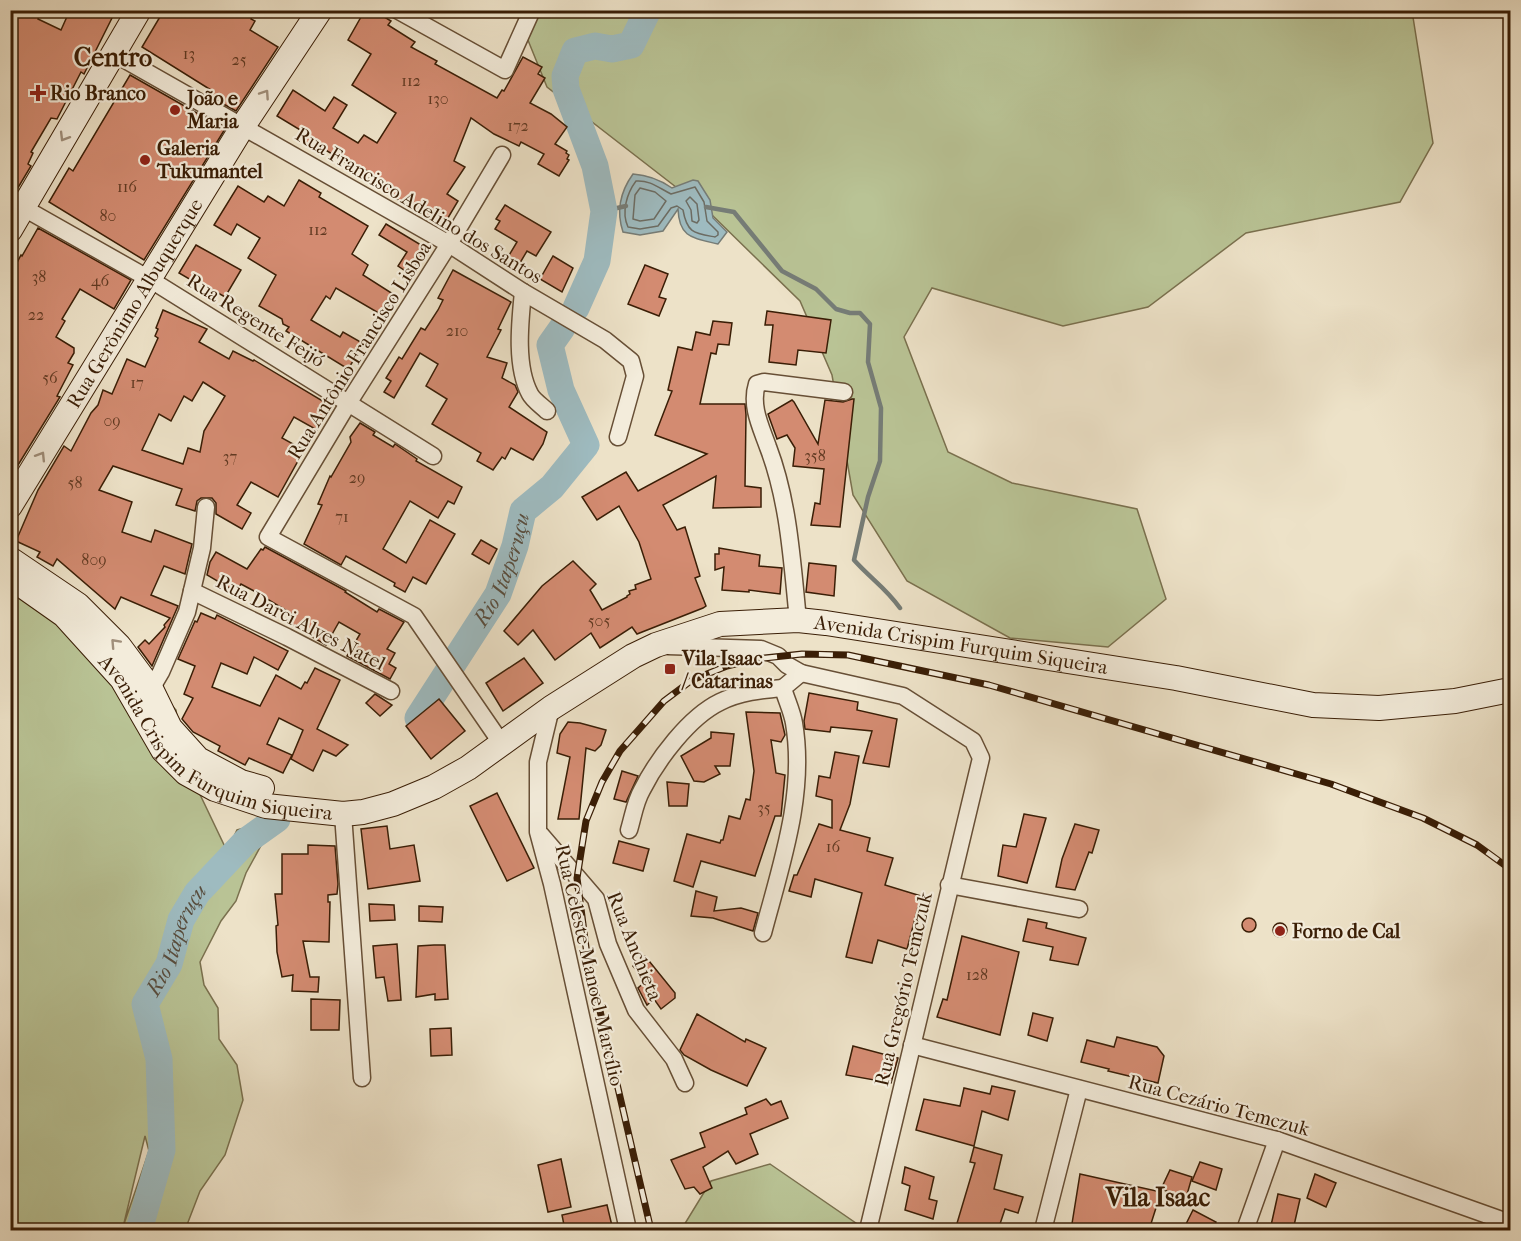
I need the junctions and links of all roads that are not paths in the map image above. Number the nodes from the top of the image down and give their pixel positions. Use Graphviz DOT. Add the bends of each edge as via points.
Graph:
graph roads {
  1 [pos="139,10"];
  2 [pos="320,10"];
  3 [pos="397,10"];
  4 [pos="532,10"];
  5 [pos="114,53"];
  6 [pos="243,126"];
  7 [pos="502,155"];
  8 [pos="22,207"];
  9 [pos="10,230"];
  10 [pos="449,244"];
  11 [pos="151,280"];
  12 [pos="523,292"];
  13 [pos="844,392"];
  14 [pos="349,402"];
  15 [pos="547,411"];
  16 [pos="618,437"];
  17 [pos="433,456"];
  18 [pos="10,506"];
  19 [pos="206,507"];
  20 [pos="10,559"];
  21 [pos="10,577"];
  22 [pos="192,591"];
  23 [pos="798,620"];
  24 [pos="656,645"];
  25 [pos="801,673"];
  26 [pos="783,688"];
  27 [pos="1510,690"];
  28 [pos="391,691"];
  29 [pos="142,693"];
  30 [pos="550,708"];
  31 [pos="502,744"];
  32 [pos="449,779"];
  33 [pos="344,814"];
  34 [pos="629,830"];
  35 [pos="538,832"];
  36 [pos="949,885"];
  37 [pos="1079,909"];
  38 [pos="764,933"];
  39 [pos="912,1045"];
  40 [pos="362,1078"];
  41 [pos="685,1083"];
  42 [pos="1079,1089"];
  43 [pos="1276,1140"];
  44 [pos="1510,1223"];
  45 [pos="628,1230"];
  46 [pos="868,1230"];
  47 [pos="1043,1230"];
  48 [pos="1245,1230"];
  1 -- 5 [label="main road"];
  6 -- 2 [label="main road, Rua Gerônimo Albuquerque, one-way"];
  3 -- 4 [label="street" via="505,70"];
  5 -- 6 [label="street, Rua Francisco Adelino dos Santos"];
  5 -- 8 [label="main road, one-way"];
  6 -- 10 [label="street, Rua Francisco Adelino dos Santos"];
  6 -- 11 [label="main road, Rua Gerônimo Albuquerque"];
  7 -- 10 [label="street, Rua Antônio Francisco Lisboa"];
  8 -- 9 [label="main road"];
  8 -- 11 [label="street, Rua Regente Feijó"];
  10 -- 12 [label="street, Rua Francisco Adelino dos Santos"];
  10 -- 14 [label="street, Rua Antônio Francisco Lisboa"];
  11 -- 14 [label="street, Rua Regente Feijó"];
  18 -- 11 [label="main road, Rua Gerônimo Albuquerque, one-way"];
  12 -- 15 [label="street" via="519,330 523,369 531,395"];
  12 -- 16 [label="street, Rua Francisco Adelino dos Santos" via="605,340 631,361 635,376"];
  13 -- 23 [label="street" via="764,382 757,384 755,391 756,414 774,463 786,513"];
  14 -- 17 [label="street, Rua Regente Feijó"];
  14 -- 31 [label="street, Rua Antônio Francisco Lisboa" via="268,537 414,616"];
  19 -- 22 [label="street"];
  29 -- 20 [label="main road, Avenida Crispim Furquim Siqueira, one-way" via="119,646 78,605"];
  21 -- 29 [label="main road, Avenida Crispim Furquim Siqueira" via="64,615 122,679"];
  22 -- 28 [label="street, Rua Darci Alves Natel"];
  22 -- 29 [label="street" via="181,629 161,672"];
  23 -- 24 [label="main road, Avenida Crispim Furquim Siqueira" via="720,624"];
  23 -- 27 [label="main road, Avenida Crispim Furquim Siqueira" via="1164,676 1313,705 1379,708 1455,701"];
  24 -- 25 [label="street" via="761,649"];
  24 -- 30 [label="main road, Avenida Crispim Furquim Siqueira"];
  25 -- 26 [label="street"];
  25 -- 36 [label="street, Rua Gregório Temczuk" via="903,696 973,741 981,758"];
  26 -- 34 [label="street" via="746,692 719,702 694,721 665,752 641,792"];
  26 -- 38 [label="street" via="794,722 796,801"];
  29 -- 32 [label="main road, Avenida Crispim Furquim Siqueira" via="198,759 241,782 296,796 344,799 391,792 431,777"];
  29 -- 33 [label="main road, Avenida Crispim Furquim Siqueira" via="163,750 186,773 215,789 266,806"];
  30 -- 31 [label="main road, Avenida Crispim Furquim Siqueira"];
  30 -- 35 [label="street, Rua Celeste Manoel Marcílio" via="538,762"];
  31 -- 32 [label="main road, Avenida Crispim Furquim Siqueira"];
  32 -- 33 [label="main road, Avenida Crispim Furquim Siqueira" via="393,804"];
  33 -- 40 [label="street"];
  35 -- 41 [label="street, Rua Anchieta" via="596,899 608,944 636,1010 674,1059"];
  35 -- 45 [label="street, Rua Celeste Manoel Marcílio"];
  36 -- 37 [label="street"];
  36 -- 39 [label="street, Rua Gregório Temczuk"];
  39 -- 42 [label="street, Rua Cezário Temczuk"];
  39 -- 46 [label="street, Rua Gregório Temczuk"];
  42 -- 43 [label="street, Rua Cezário Temczuk"];
  42 -- 47 [label="street"];
  43 -- 44 [label="street, Rua Cezário Temczuk"];
  43 -- 48 [label="street"];
}
